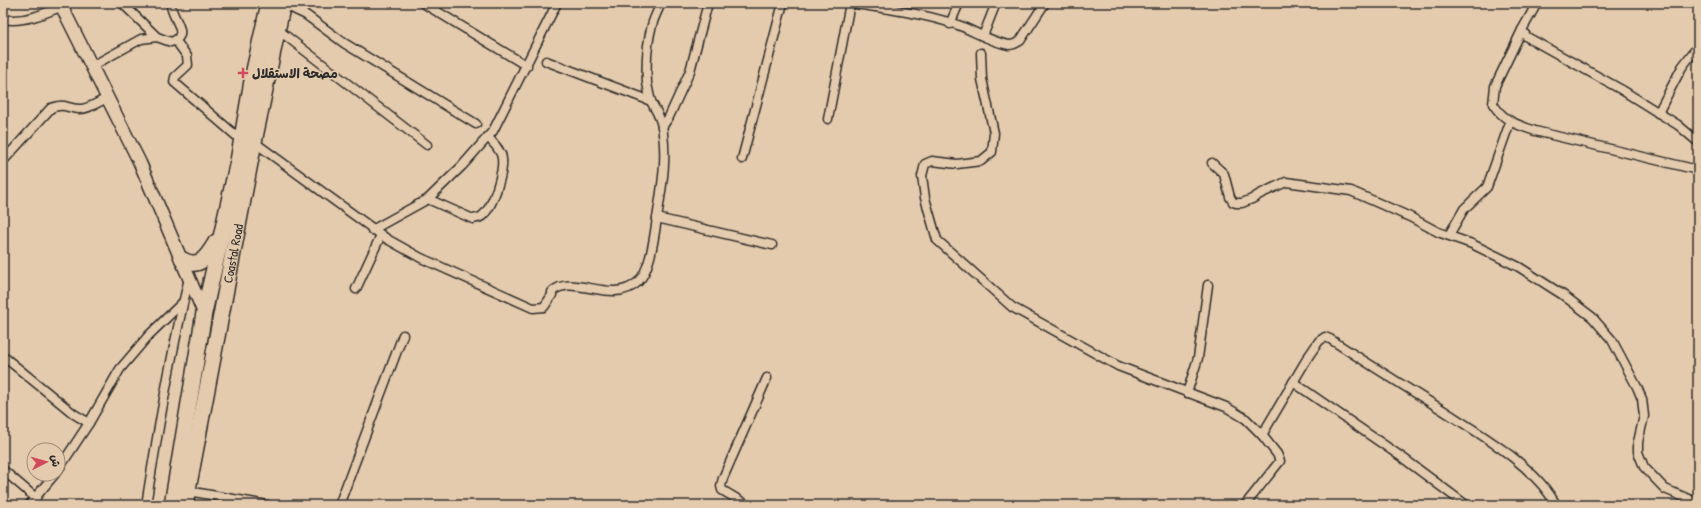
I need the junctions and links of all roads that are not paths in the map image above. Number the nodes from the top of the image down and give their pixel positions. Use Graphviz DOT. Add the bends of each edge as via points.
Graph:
graph roads {
  1 [pos="122,3"];
  2 [pos="171,3"];
  3 [pos="278,3"];
  4 [pos="423,3"];
  5 [pos="557,3"];
  6 [pos="661,3"];
  7 [pos="708,3"];
  8 [pos="783,3"];
  9 [pos="847,3"];
  10 [pos="850,3"];
  11 [pos="958,3"];
  12 [pos="996,3"];
  13 [pos="1045,3"];
  14 [pos="1537,3"];
  15 [pos="61,4"];
  16 [pos="3,19"];
  17 [pos="950,24"];
  18 [pos="277,29"];
  19 [pos="1522,30"];
  20 [pos="983,36"];
  21 [pos="157,37"];
  22 [pos="176,40"];
  23 [pos="1698,46"];
  24 [pos="982,53"];
  25 [pos="546,61"];
  26 [pos="92,66"];
  27 [pos="527,66"];
  28 [pos="108,98"];
  29 [pos="651,101"];
  30 [pos="1658,113"];
  31 [pos="828,119"];
  32 [pos="1510,122"];
  33 [pos="476,124"];
  34 [pos="662,128"];
  35 [pos="488,137"];
  36 [pos="248,141"];
  37 [pos="1698,142"];
  38 [pos="427,145"];
  39 [pos="742,159"];
  40 [pos="3,161"];
  41 [pos="1212,163"];
  42 [pos="1698,170"];
  43 [pos="428,199"];
  44 [pos="657,218"];
  45 [pos="372,230"];
  46 [pos="221,234"];
  47 [pos="380,235"];
  48 [pos="1449,235"];
  49 [pos="772,245"];
  50 [pos="183,260"];
  51 [pos="199,263"];
  52 [pos="190,277"];
  53 [pos="1208,285"];
  54 [pos="356,289"];
  55 [pos="183,302"];
  56 [pos="204,313"];
  57 [pos="403,335"];
  58 [pos="3,356"];
  59 [pos="766,378"];
  60 [pos="1293,382"];
  61 [pos="1187,393"];
  62 [pos="89,423"];
  63 [pos="1262,435"];
  64 [pos="66,458"];
  65 [pos="3,470"];
  66 [pos="49,482"];
  67 [pos="36,498"];
  68 [pos="186,498"];
  69 [pos="1698,503"];
  70 [pos="29,505"];
  71 [pos="146,505"];
  72 [pos="172,505"];
  73 [pos="267,505"];
  74 [pos="339,505"];
  75 [pos="747,505"];
  76 [pos="1244,505"];
  77 [pos="1466,505"];
  78 [pos="1556,505"];
  1 -- 21 [label="street"];
  2 -- 22 [label="street" via="170,7 181,29 181,34"];
  3 -- 18 [label="highway, Coastal Road"];
  3 -- 33 [label="street" via="306,15 344,43"];
  3 -- 36 [label="highway, Coastal Road" via="253,75"];
  4 -- 27 [label="street"];
  5 -- 27 [label="street"];
  6 -- 29 [label="street" via="648,42 647,82"];
  7 -- 34 [label="street" via="690,71"];
  8 -- 39 [label="street"];
  9 -- 10 [label="street"];
  10 -- 17 [label="street" via="894,9"];
  10 -- 31 [label="street"];
  11 -- 17 [label="street"];
  12 -- 20 [label="street"];
  13 -- 20 [label="street" via="1020,41 1015,44 1010,45"];
  14 -- 19 [label="street"];
  15 -- 16 [label="street" via="32,17"];
  15 -- 26 [label="street"];
  17 -- 20 [label="street"];
  18 -- 36 [label="highway, Coastal Road"];
  18 -- 38 [label="street"];
  19 -- 30 [label="street" via="1536,43"];
  19 -- 32 [label="street" via="1495,86 1493,104 1499,114"];
  21 -- 22 [label="street" via="171,42"];
  21 -- 26 [label="street" via="141,39"];
  22 -- 36 [label="street" via="188,60 188,65 174,77 174,82"];
  23 -- 30 [label="street" via="1682,66"];
  24 -- 61 [label="street" via="982,79 994,132 992,152 981,161 957,164 932,161 925,164 922,176 925,198 936,240 1012,307 1118,366"];
  25 -- 29 [label="street"];
  26 -- 28 [label="street"];
  27 -- 35 [label="street" via="494,131"];
  28 -- 40 [label="street" via="87,108 79,109 62,104 51,108"];
  28 -- 50 [label="street"];
  29 -- 34 [label="street"];
  30 -- 37 [label="street" via="1678,125"];
  32 -- 42 [label="street" via="1535,131"];
  32 -- 48 [label="street" via="1488,187 1464,209"];
  34 -- 44 [label="street" via="663,187"];
  35 -- 43 [label="street"];
  35 -- 43 [label="street" via="502,157 495,195 486,212 480,218 473,219"];
  36 -- 45 [label="street"];
  36 -- 46 [label="highway, Coastal Road"];
  36 -- 68 [label="highway, Coastal Road"];
  41 -- 48 [label="street" via="1224,174 1230,197 1236,203 1252,199 1286,182 1351,191"];
  43 -- 45 [label="street"];
  44 -- 47 [label="street" via="652,248 639,281 626,290 614,292 562,285 552,292 547,303 540,308 533,308 421,258"];
  44 -- 49 [label="street"];
  45 -- 47 [label="street"];
  46 -- 51 [label="highway" via="204,260"];
  46 -- 56 [label="highway, Coastal Road"];
  47 -- 54 [label="street"];
  48 -- 69 [label="street" via="1519,267 1592,317 1612,340 1642,399 1644,416 1638,442 1640,460 1665,489"];
  50 -- 51 [label="highway" via="193,264"];
  50 -- 52 [label="street"];
  51 -- 52 [label="street"];
  52 -- 55 [label="street"];
  52 -- 56 [label="street"];
  53 -- 61 [label="street" via="1198,358"];
  55 -- 62 [label="street" via="149,335 120,369"];
  55 -- 71 [label="street" via="160,416"];
  56 -- 72 [label="highway, Coastal Road"];
  57 -- 74 [label="street"];
  58 -- 62 [label="street" via="74,414"];
  59 -- 75 [label="street" via="721,486 722,490"];
  60 -- 63 [label="street"];
  60 -- 77 [label="street"];
  60 -- 78 [label="street" via="1319,341 1330,338 1467,425 1519,462 1550,493"];
  61 -- 63 [label="street" via="1226,407 1246,419"];
  62 -- 64 [label="street"];
  63 -- 76 [label="street" via="1280,461"];
  65 -- 67 [label="street"];
  66 -- 67 [label="street"];
  67 -- 70 [label="street"];
  68 -- 73 [label="street"];
}
